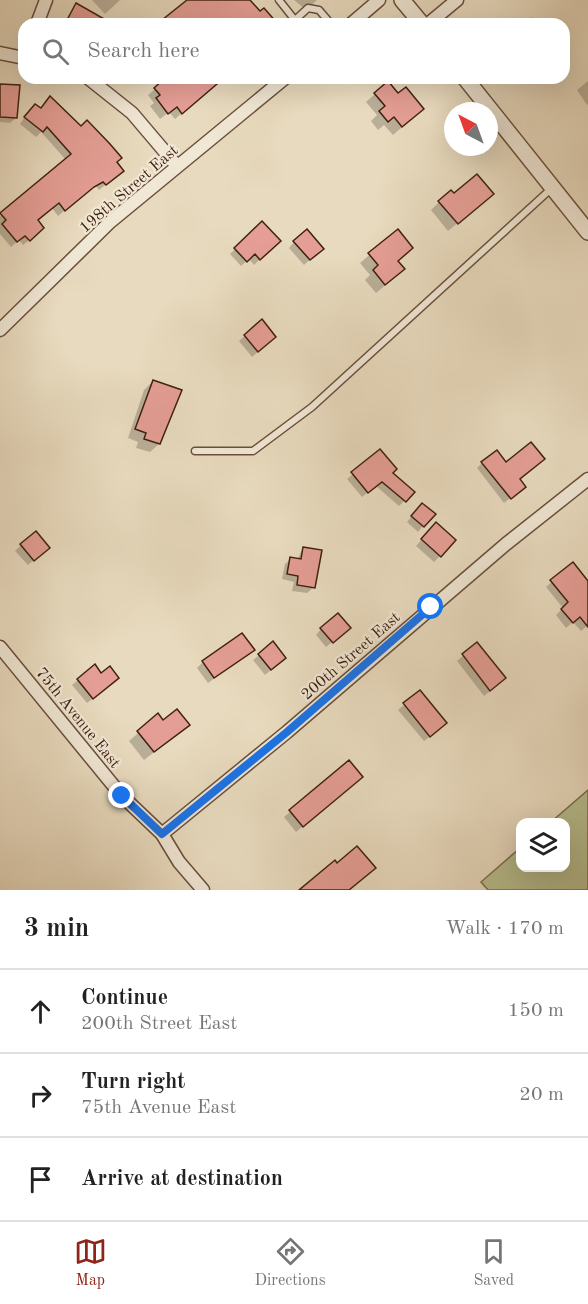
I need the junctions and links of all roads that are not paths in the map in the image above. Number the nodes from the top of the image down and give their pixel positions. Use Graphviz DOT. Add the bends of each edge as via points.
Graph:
graph roads {
  1 [pos="46,0"];
  2 [pos="279,0"];
  3 [pos="379,0"];
  4 [pos="402,0"];
  5 [pos="457,0"];
  6 [pos="39,18"];
  7 [pos="293,18"];
  8 [pos="299,18"];
  9 [pos="326,18"];
  10 [pos="358,18"];
  11 [pos="417,18"];
  12 [pos="435,18"];
  13 [pos="0,53"];
  14 [pos="18,57"];
  15 [pos="96,84"];
  16 [pos="278,84"];
  17 [pos="470,84"];
  18 [pos="177,166"];
  19 [pos="552,188"];
  20 [pos="588,232"];
  21 [pos="0,330"];
  22 [pos="195,451"];
  23 [pos="588,479"];
  24 [pos="0,647"];
  25 [pos="162,834"];
  26 [pos="202,890"];
  1 -- 6 [label="street"];
  2 -- 7 [label="lane"];
  3 -- 10 [label="street"];
  4 -- 11 [label="street"];
  5 -- 12 [label="street"];
  8 -- 9 [label="lane" via="308,8 319,10"];
  13 -- 14 [label="street"];
  15 -- 18 [label="street" via="132,113"];
  16 -- 18 [label="street, 198th Street East"];
  17 -- 19 [label="street"];
  18 -- 21 [label="street, 198th Street East" via="110,222"];
  19 -- 20 [label="street"];
  19 -- 22 [label="lane" via="312,407 276,435 253,451"];
  23 -- 25 [label="street, 200th Street East"];
  24 -- 25 [label="street, 75th Avenue East" via="122,796"];
  25 -- 26 [label="street, 75th Avenue East" via="178,862"];
}
